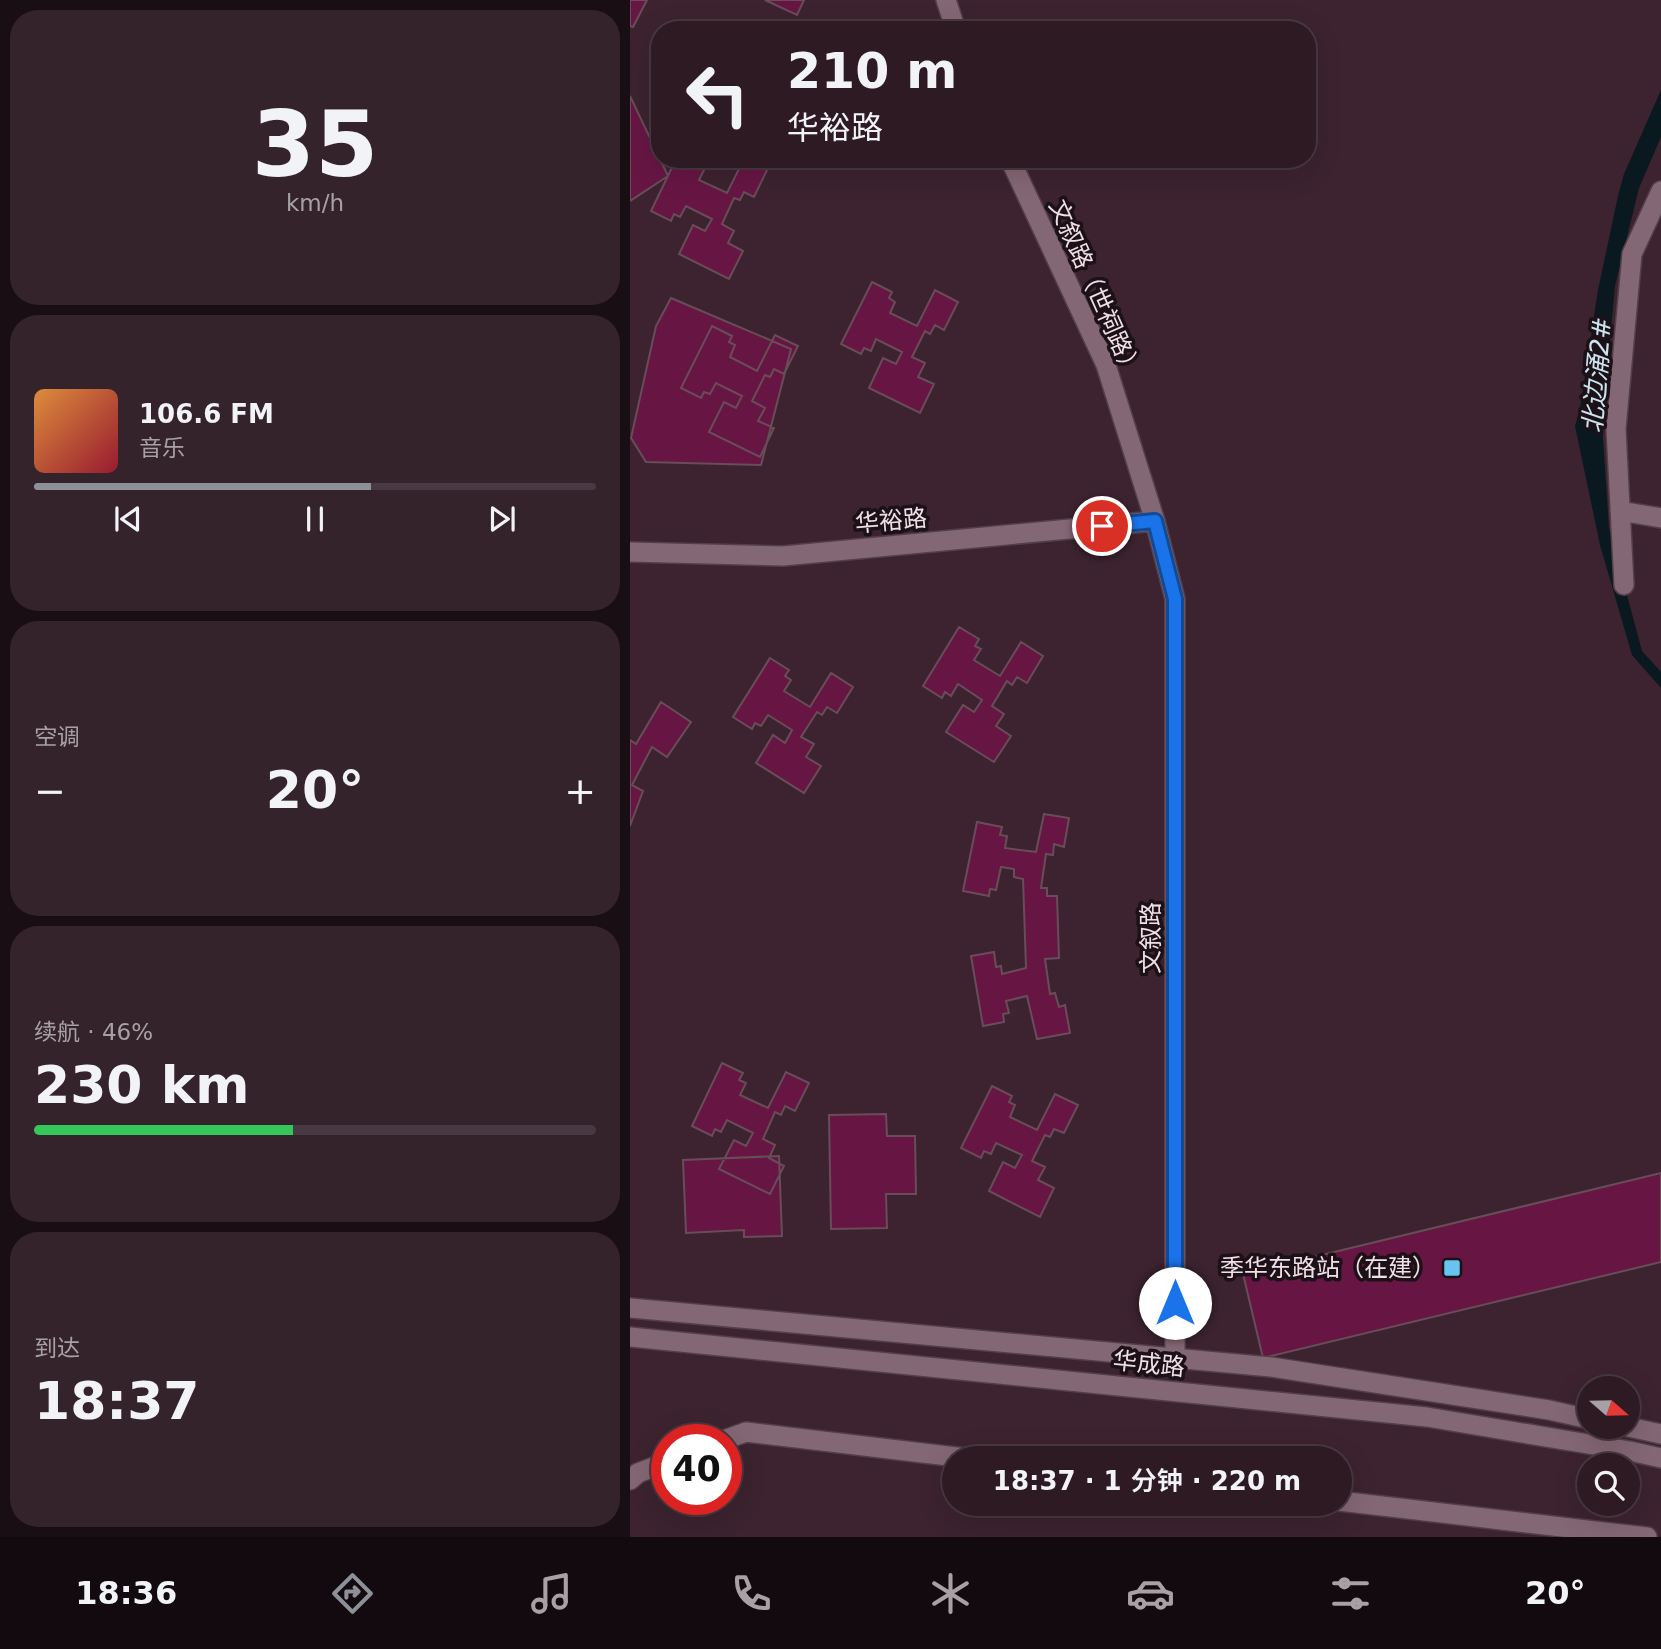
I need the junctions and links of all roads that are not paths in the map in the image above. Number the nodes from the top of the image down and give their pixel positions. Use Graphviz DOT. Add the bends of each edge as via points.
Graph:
graph roads {
  1 [pos="946,0"];
  2 [pos="953,21"];
  3 [pos="1014,168"];
  4 [pos="1661,191"];
  5 [pos="1620,511"];
  6 [pos="1661,518"];
  7 [pos="1155,521"];
  8 [pos="630,552"];
  9 [pos="1624,585"];
  10 [pos="630,1308"];
  11 [pos="630,1337"];
  12 [pos="1175,1358"];
  13 [pos="1577,1416"];
  14 [pos="1640,1429"];
  15 [pos="742,1433"];
  16 [pos="1661,1434"];
  17 [pos="942,1455"];
  18 [pos="1661,1458"];
  19 [pos="651,1468"];
  20 [pos="630,1480"];
  21 [pos="1352,1503"];
  22 [pos="1647,1537"];
  1 -- 2 [label="street"];
  3 -- 7 [label="street, 文叙路（世祠路）" via="1107,365"];
  4 -- 5 [label="street" via="1632,254 1616,429"];
  5 -- 6 [label="street"];
  5 -- 9 [label="street"];
  7 -- 8 [label="street, 华裕路" via="783,556"];
  7 -- 12 [label="street, 文叙路" via="1175,599"];
  10 -- 12 [label="street, 华成路"];
  11 -- 18 [label="street, 华成路" via="1427,1417"];
  12 -- 13 [label="street, 华成路" via="1271,1367"];
  14 -- 16 [label="street"];
  15 -- 17 [label="street"];
  19 -- 20 [label="street"];
  21 -- 22 [label="street"];
}
